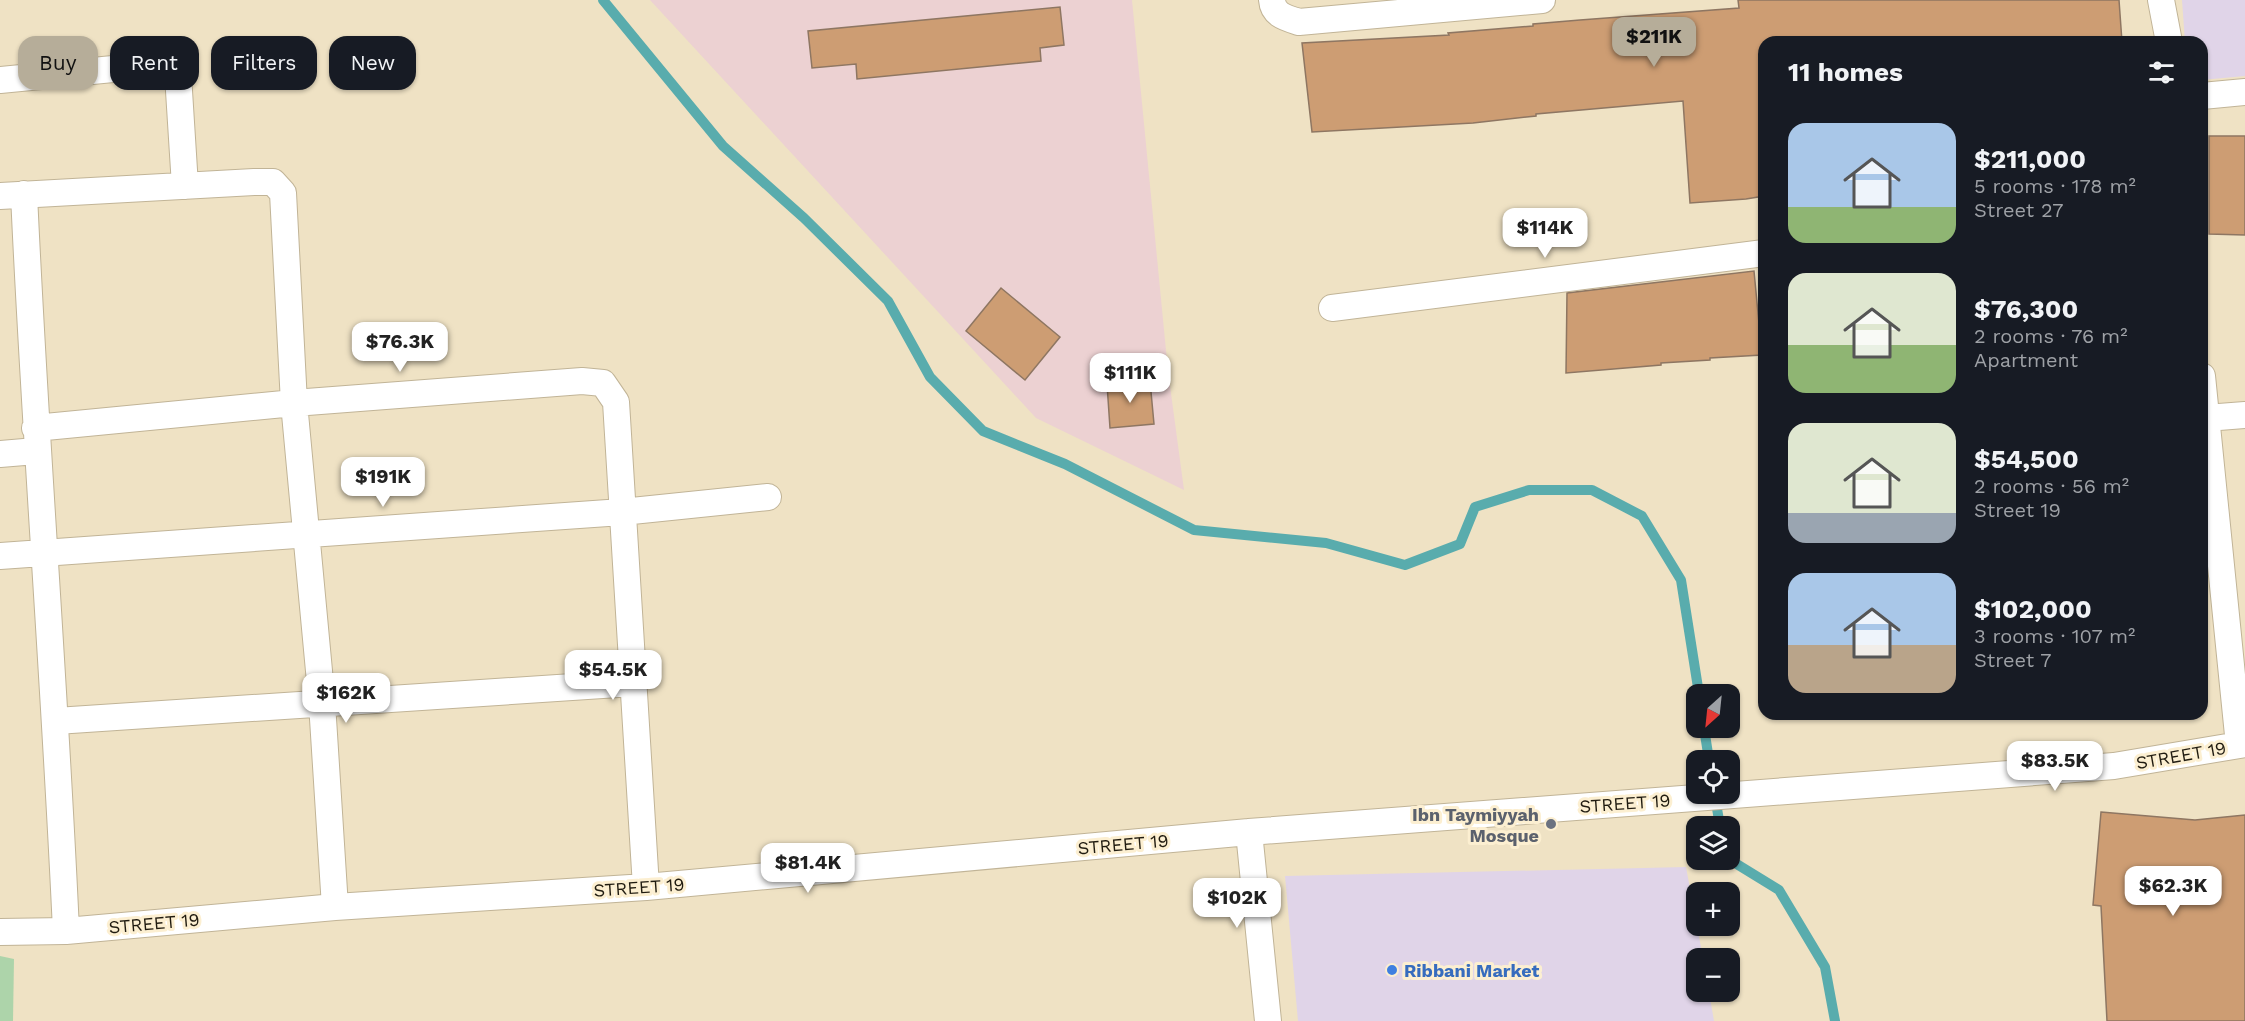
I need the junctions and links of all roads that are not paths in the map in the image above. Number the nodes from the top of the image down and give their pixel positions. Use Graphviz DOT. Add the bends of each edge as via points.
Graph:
graph roads {
  1 [pos="1542,0"];
  2 [pos="2161,0"];
  3 [pos="1276,8"];
  4 [pos="2168,36"];
  5 [pos="0,80"];
  6 [pos="2245,92"];
  7 [pos="2208,95"];
  8 [pos="185,186"];
  9 [pos="12,195"];
  10 [pos="1758,254"];
  11 [pos="1332,308"];
  12 [pos="294,403"];
  13 [pos="2245,415"];
  14 [pos="2208,418"];
  15 [pos="2208,436"];
  16 [pos="36,439"];
  17 [pos="0,454"];
  18 [pos="768,497"];
  19 [pos="622,512"];
  20 [pos="308,536"];
  21 [pos="43,553"];
  22 [pos="0,556"];
  23 [pos="633,683"];
  24 [pos="322,704"];
  25 [pos="56,721"];
  26 [pos="2242,745"];
  27 [pos="1249,832"];
  28 [pos="646,887"];
  29 [pos="335,907"];
  30 [pos="66,931"];
  31 [pos="0,932"];
  32 [pos="1268,1021"];
  1 -- 3 [label="street" via="1299,22"];
  2 -- 4 [label="street"];
  5 -- 8 [label="street" via="164,63 174,66 178,75"];
  6 -- 7 [label="street"];
  8 -- 9 [label="street"];
  8 -- 12 [label="street" via="273,182 283,193"];
  9 -- 16 [label="street"];
  10 -- 11 [label="street"];
  12 -- 16 [label="street"];
  12 -- 19 [label="street" via="582,381 603,383 616,402"];
  12 -- 20 [label="street"];
  13 -- 14 [label="street"];
  15 -- 26 [label="street"];
  16 -- 17 [label="street"];
  16 -- 21 [label="street"];
  18 -- 19 [label="street"];
  19 -- 20 [label="street"];
  19 -- 23 [label="street"];
  20 -- 21 [label="street"];
  20 -- 24 [label="street"];
  21 -- 22 [label="street"];
  21 -- 25 [label="street"];
  23 -- 24 [label="street"];
  23 -- 28 [label="street"];
  24 -- 25 [label="street"];
  24 -- 29 [label="street"];
  25 -- 30 [label="street"];
  26 -- 27 [label="street, STREET 19" via="2114,766"];
  27 -- 28 [label="street, STREET 19"];
  27 -- 32 [label="street"];
  28 -- 29 [label="street, STREET 19"];
  29 -- 30 [label="street, STREET 19"];
  30 -- 31 [label="street, STREET 19"];
}
